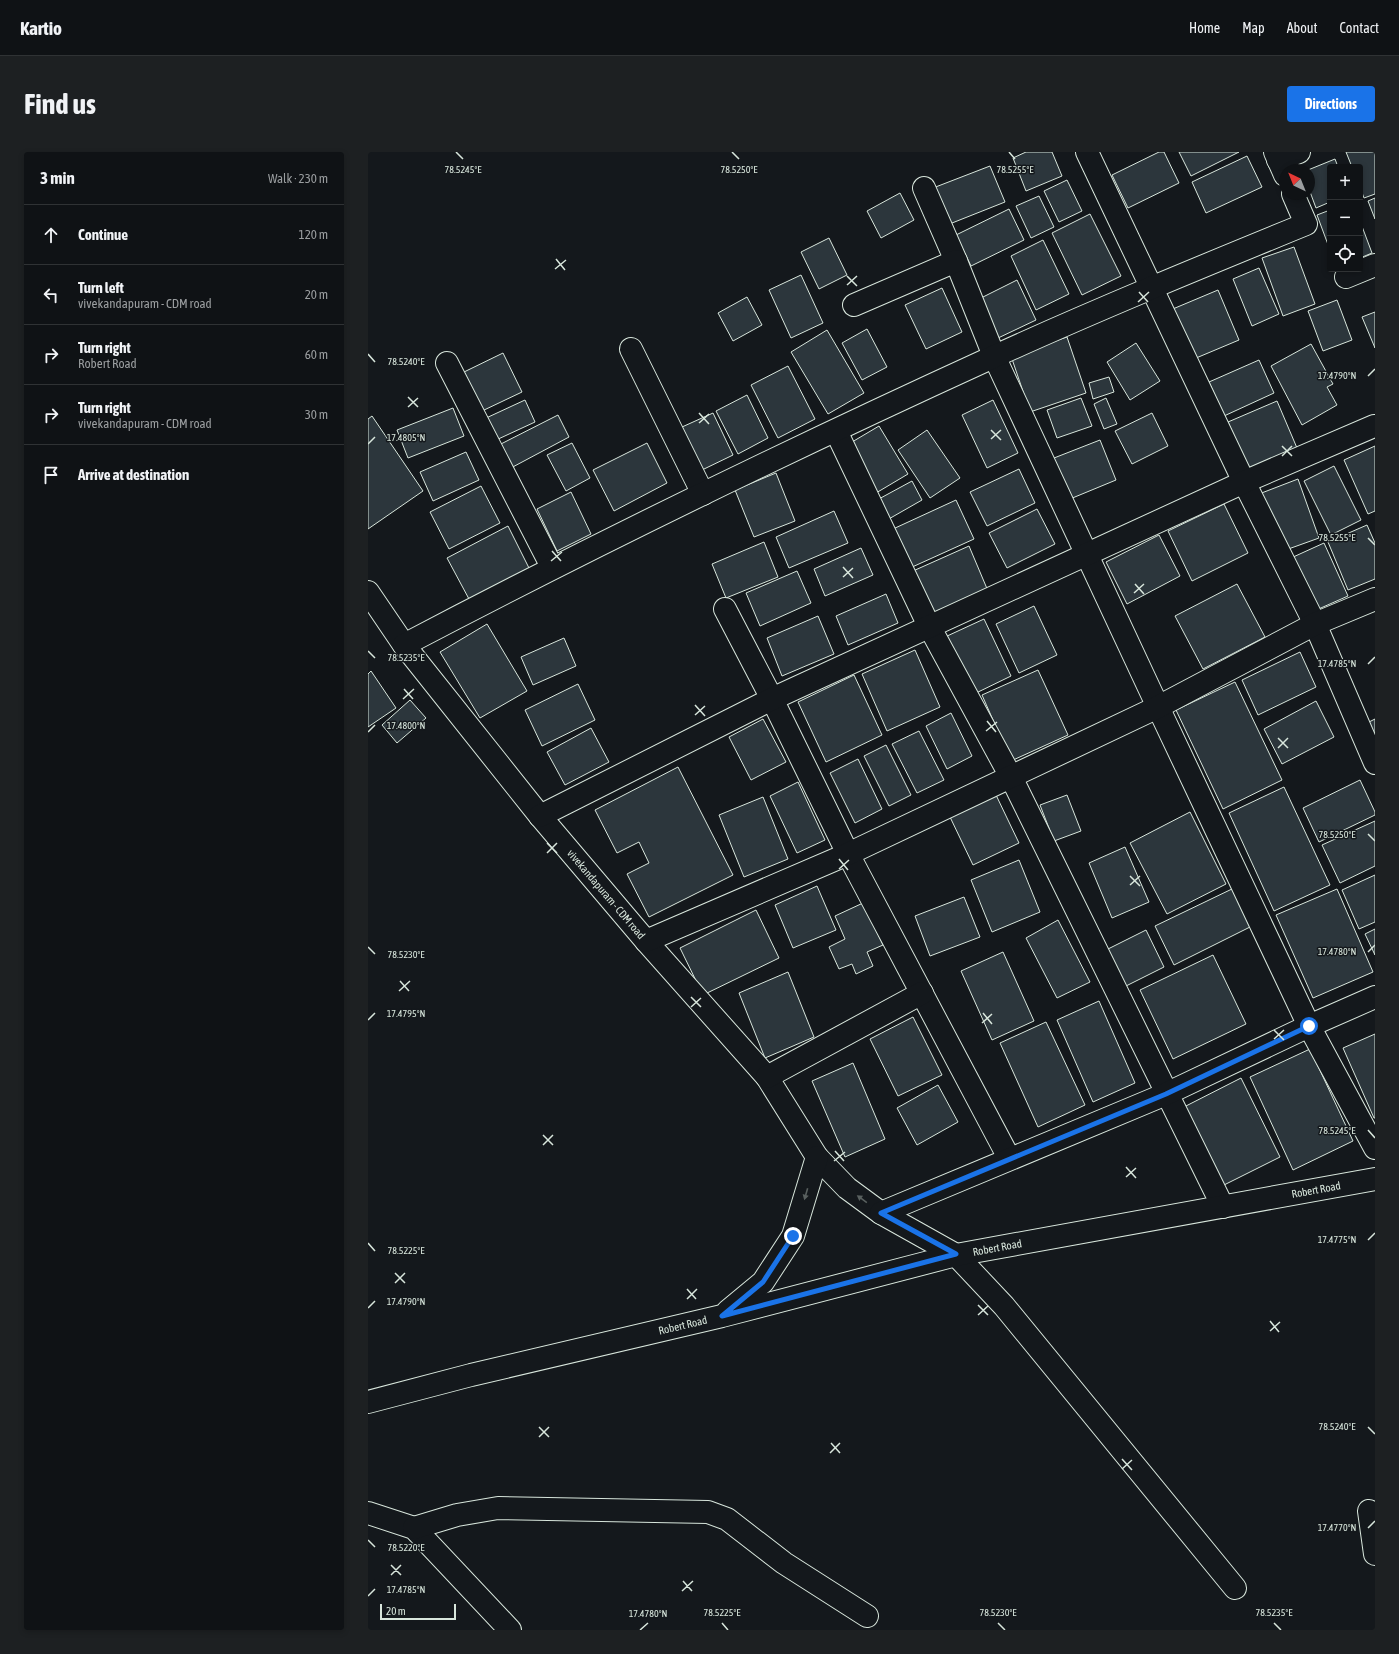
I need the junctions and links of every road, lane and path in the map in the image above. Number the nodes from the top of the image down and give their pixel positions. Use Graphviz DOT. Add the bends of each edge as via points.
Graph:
graph roads {
  1 [pos="1087,152"];
  2 [pos="1299,152"];
  3 [pos="1279,162"];
  4 [pos="924,188"];
  5 [pos="1296,200"];
  6 [pos="956,261"];
  7 [pos="1375,265"];
  8 [pos="1346,276"];
  9 [pos="1151,288"];
  10 [pos="854,305"];
  11 [pos="631,349"];
  12 [pos="994,356"];
  13 [pos="447,363"];
  14 [pos="1374,426"];
  15 [pos="836,431"];
  16 [pos="1244,482"];
  17 [pos="703,494"];
  18 [pos="1087,553"];
  19 [pos="552,568"];
  20 [pos="368,592"];
  21 [pos="1375,599"];
  22 [pos="725,609"];
  23 [pos="1315,624"];
  24 [pos="929,626"];
  25 [pos="404,645"];
  26 [pos="772,699"];
  27 [pos="1158,707"];
  28 [pos="1375,763"];
  29 [pos="1011,777"];
  30 [pos="540,816"];
  31 [pos="848,854"];
  32 [pos="646,941"];
  33 [pos="922,993"];
  34 [pos="1375,997"];
  35 [pos="1309,1026"];
  36 [pos="767,1077"];
  37 [pos="1166,1094"];
  38 [pos="1375,1148"];
  39 [pos="817,1157"];
  40 [pos="1009,1158"];
  41 [pos="1375,1179"];
  42 [pos="1223,1207"];
  43 [pos="881,1213"];
  44 [pos="956,1254"];
  45 [pos="722,1316"];
  46 [pos="368,1402"];
  47 [pos="1369,1512"];
  48 [pos="368,1513"];
  49 [pos="414,1528"];
  50 [pos="1375,1554"];
  51 [pos="1235,1588"];
  52 [pos="867,1616"];
  53 [pos="510,1630"];
  1 -- 9 [label="street"];
  2 -- 3 [label="street"];
  4 -- 6 [label="street"];
  5 -- 9 [label="street" via="1306,224"];
  6 -- 10 [label="street"];
  6 -- 12 [label="street"];
  7 -- 8 [label="street"];
  9 -- 12 [label="street"];
  9 -- 16 [label="street"];
  11 -- 17 [label="street"];
  12 -- 15 [label="street"];
  12 -- 18 [label="street"];
  13 -- 19 [label="street"];
  14 -- 16 [label="street"];
  15 -- 17 [label="street"];
  15 -- 24 [label="street"];
  16 -- 18 [label="street"];
  16 -- 23 [label="street"];
  17 -- 19 [label="street"];
  18 -- 24 [label="street"];
  18 -- 27 [label="street"];
  19 -- 25 [label="street"];
  20 -- 25 [label="street, vivekandapuram - CDM road"];
  21 -- 23 [label="street"];
  22 -- 26 [label="street"];
  23 -- 27 [label="street"];
  23 -- 28 [label="street"];
  24 -- 26 [label="street"];
  24 -- 29 [label="street"];
  25 -- 30 [label="street, vivekandapuram - CDM road"];
  26 -- 30 [label="street"];
  26 -- 31 [label="street"];
  27 -- 29 [label="street"];
  27 -- 35 [label="street"];
  29 -- 31 [label="street"];
  29 -- 37 [label="street"];
  30 -- 32 [label="street, vivekandapuram - CDM road"];
  31 -- 32 [label="street"];
  31 -- 33 [label="street"];
  32 -- 36 [label="street, vivekandapuram - CDM road"];
  33 -- 36 [label="street"];
  33 -- 40 [label="street"];
  34 -- 35 [label="street"];
  35 -- 37 [label="street"];
  35 -- 38 [label="street"];
  36 -- 39 [label="street, vivekandapuram - CDM road"];
  37 -- 40 [label="street"];
  37 -- 42 [label="street"];
  43 -- 39 [label="street, vivekandapuram - CDM road, one-way" via="847,1188"];
  39 -- 45 [label="street, one-way" via="793,1236 763,1282"];
  40 -- 43 [label="street"];
  41 -- 42 [label="street, Robert Road"];
  42 -- 44 [label="street, Robert Road"];
  43 -- 44 [label="street, vivekandapuram - CDM road"];
  44 -- 45 [label="street, Robert Road"];
  44 -- 51 [label="street, vivekandapuram - CDM road" via="1004,1306"];
  45 -- 46 [label="street, Robert Road"];
  47 -- 50 [label="street"];
  48 -- 49 [label="street"];
  49 -- 52 [label="street" via="457,1515 498,1508 708,1512 727,1519 784,1563"];
  49 -- 53 [label="street"];
}
